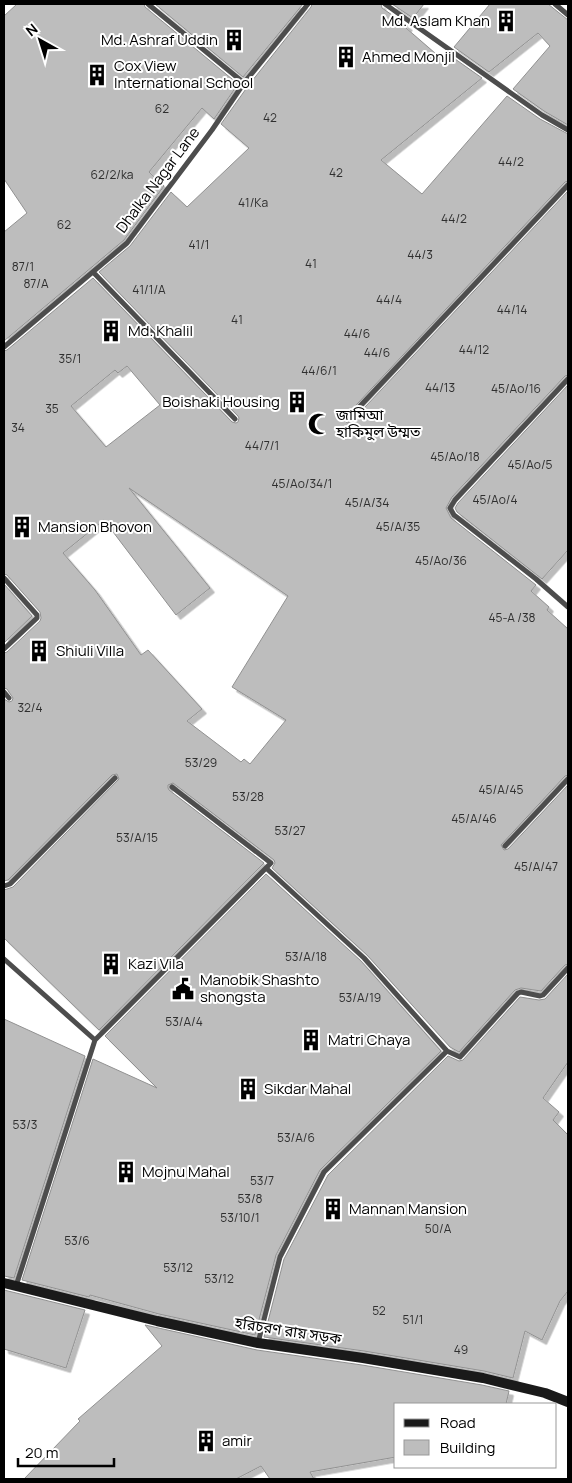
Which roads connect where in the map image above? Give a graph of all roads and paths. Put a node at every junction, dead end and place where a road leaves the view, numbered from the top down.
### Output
1 (148, 4) edge
2 (308, 4) edge
3 (385, 4) edge
4 (555, 4) edge
5 (568, 15) edge
6 (244, 83) junction
7 (568, 130) edge
8 (568, 186) edge
9 (93, 272) junction
10 (4, 347) edge
11 (568, 379) edge
12 (235, 419) dead end
13 (348, 419) dead end
14 (4, 578) edge
15 (568, 607) edge
16 (4, 649) edge
17 (4, 692) edge
18 (9, 698) dead end
19 (115, 778) dead end
20 (568, 779) edge
21 (172, 787) dead end
22 (505, 846) dead end
23 (266, 868) junction
24 (4, 886) edge
25 (4, 959) edge
26 (568, 968) edge
27 (96, 1040) junction
28 (447, 1051) junction
29 (4, 1283) edge
30 (16, 1286) junction
31 (258, 1343) junction
32 (568, 1402) edge

1 - 6 street
2 - 6 street, Dhalka Nagar Lane
3 - 7 street
4 - 5 street
6 - 9 street, Dhalka Nagar Lane
8 - 13 street
9 - 10 street, Dhalka Nagar Lane
9 - 12 street
11 - 15 street
14 - 16 street
17 - 18 street
19 - 24 street
20 - 22 street
21 - 23 street
23 - 27 street
23 - 28 street
25 - 27 street
26 - 28 street
27 - 30 street
28 - 31 street
29 - 30 main road, হরিচরণ রায় সড়ক
30 - 31 main road, হরিচরণ রায় সড়ক
31 - 32 main road, হরিচরণ রায় সড়ক

